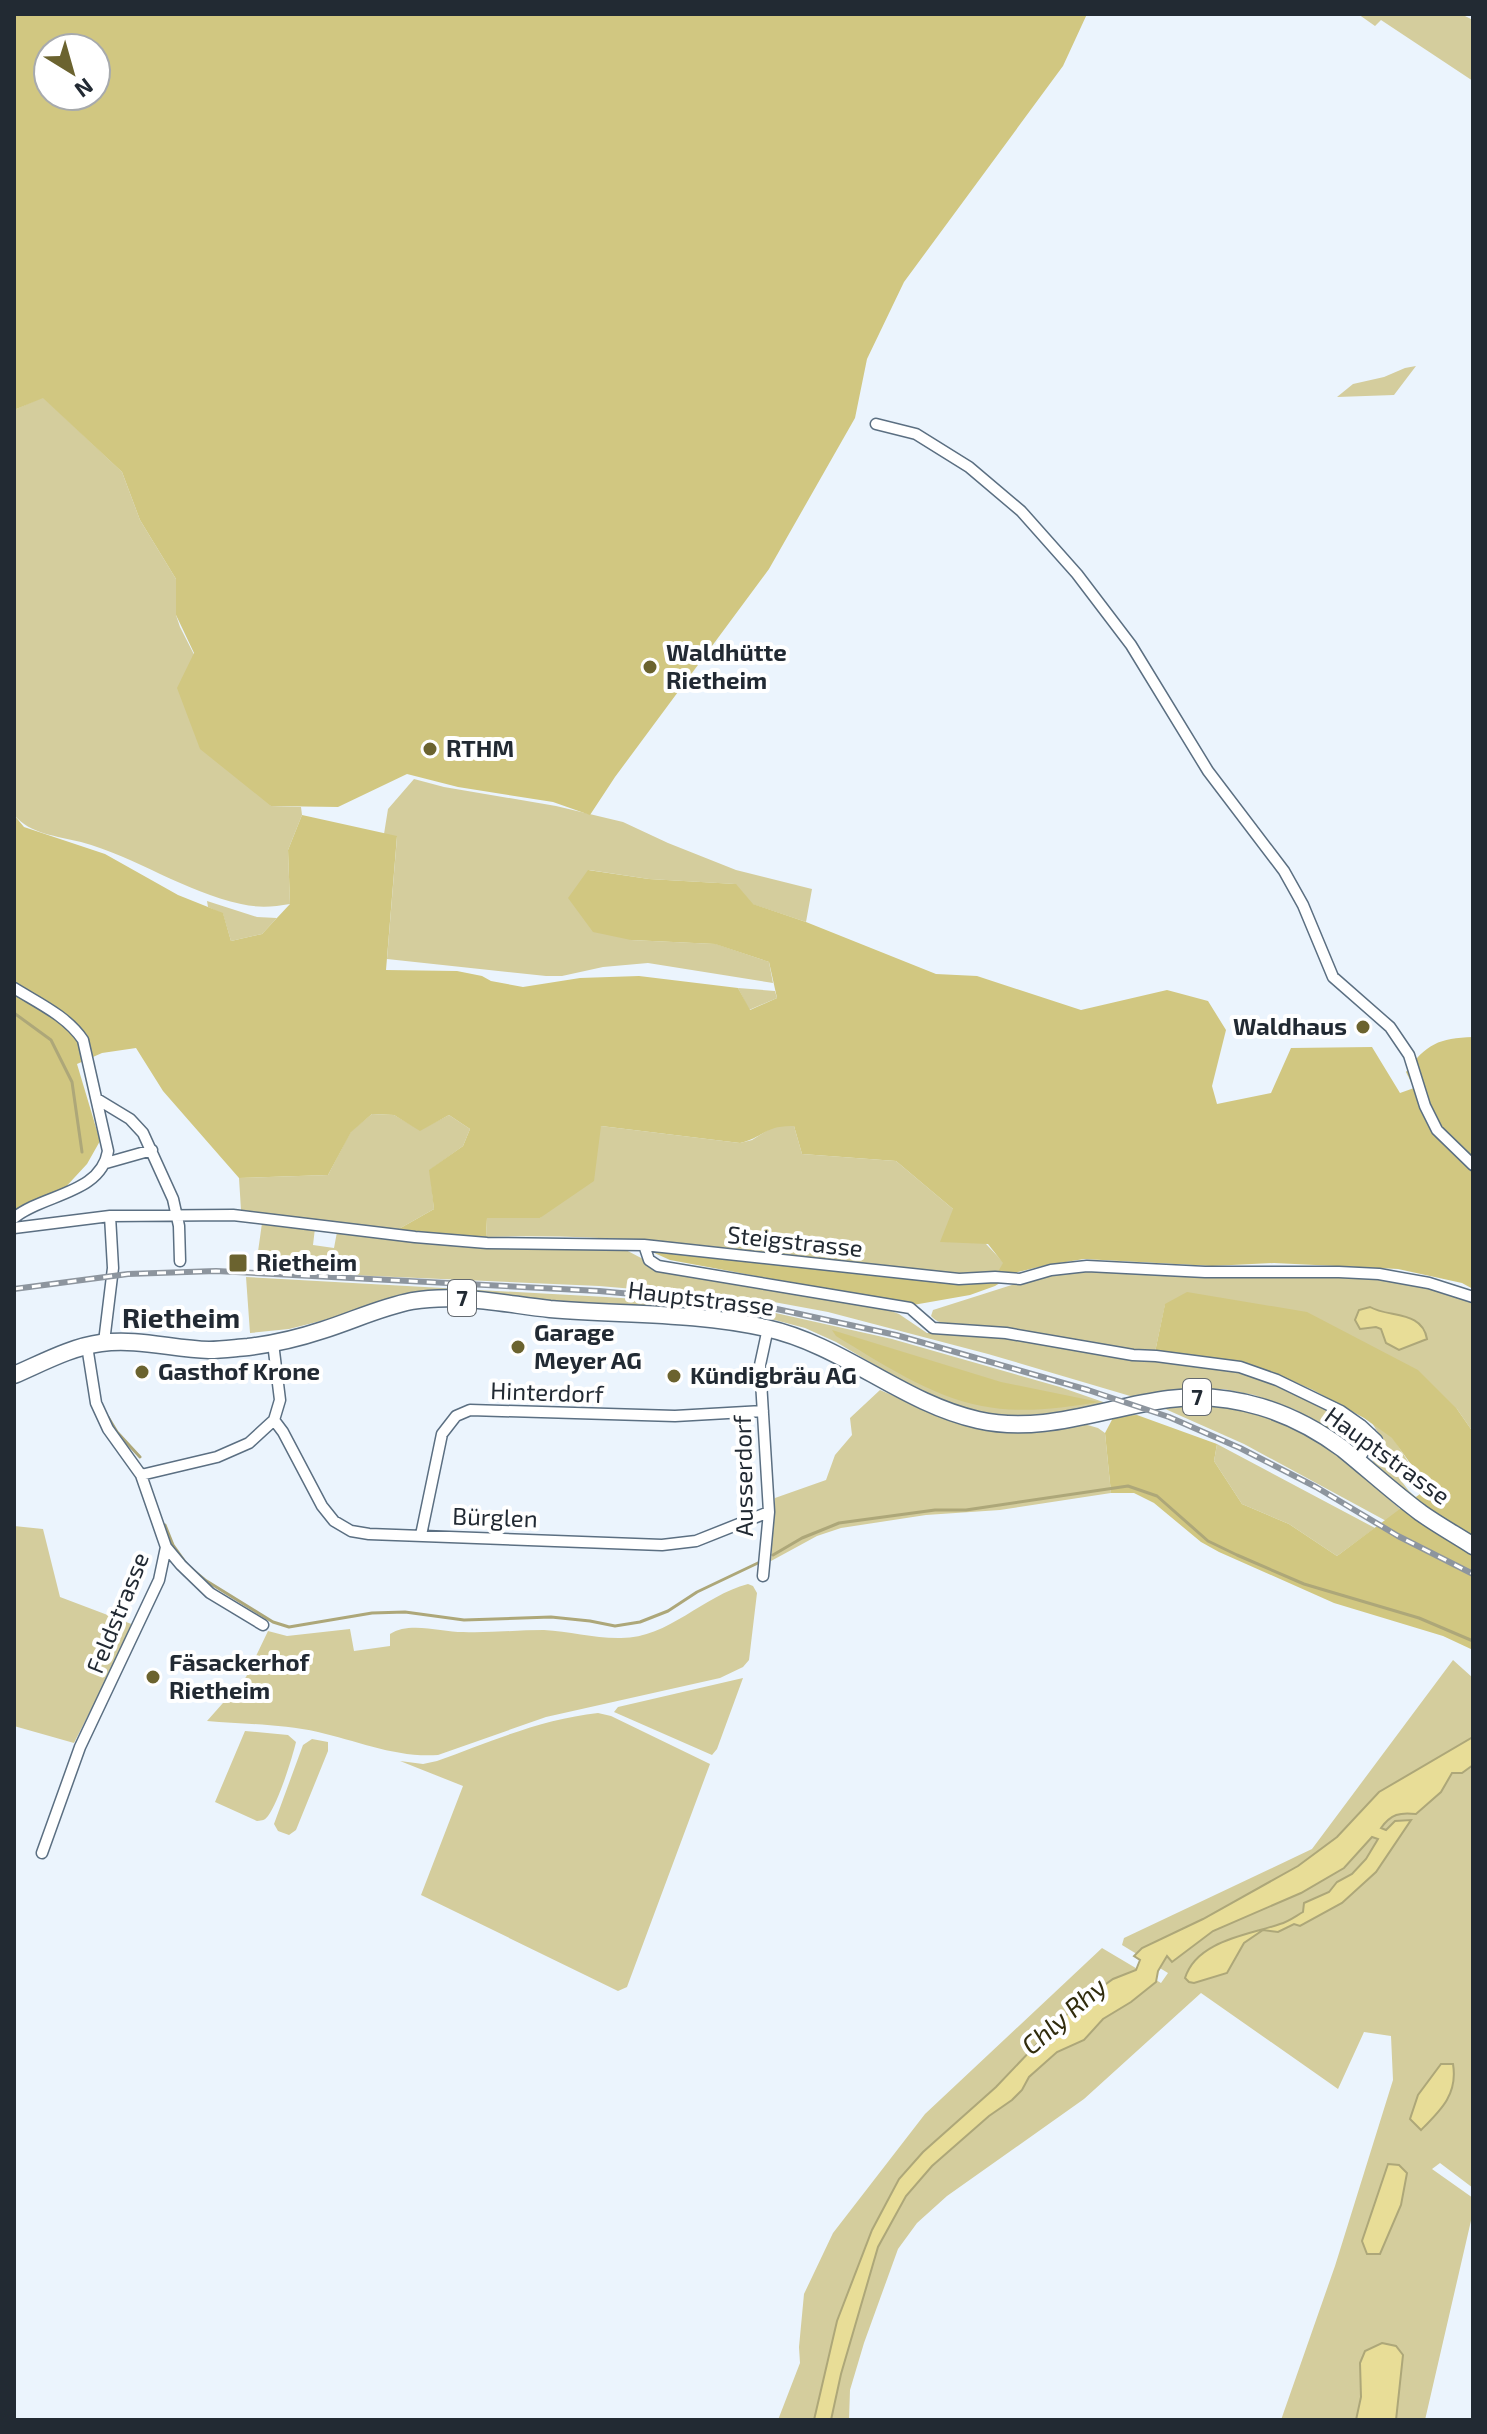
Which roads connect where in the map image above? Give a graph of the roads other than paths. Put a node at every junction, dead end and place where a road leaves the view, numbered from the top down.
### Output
1 (876, 424) dead end
2 (14, 988) edge
3 (97, 1099) junction
4 (152, 1150) junction
5 (106, 1163) junction
6 (1473, 1165) edge
7 (176, 1214) junction
8 (110, 1216) junction
9 (14, 1218) edge
10 (14, 1228) edge
11 (644, 1245) junction
12 (180, 1261) dead end
13 (1473, 1297) edge
14 (768, 1328) junction
15 (273, 1343) junction
16 (96, 1344) junction
17 (14, 1375) edge
18 (763, 1411) junction
19 (274, 1420) junction
20 (1357, 1461) junction
21 (141, 1475) junction
22 (769, 1512) junction
23 (421, 1535) junction
24 (1473, 1546) edge
25 (166, 1547) junction
26 (763, 1576) dead end
27 (263, 1625) dead end
28 (42, 1853) dead end

1 - 6 street
2 - 3 street
3 - 4 street
3 - 5 street
4 - 5 street
4 - 7 street
5 - 9 street
7 - 8 street, Steigstrasse
7 - 11 street, Steigstrasse
7 - 12 street
8 - 10 street, Steigstrasse
8 - 16 street, Feldstrasse
11 - 13 street, Steigstrasse
11 - 20 street
14 - 15 main road, Hauptstrasse / 7
14 - 18 street, Ausserdorf
14 - 20 main road, Hauptstrasse / 7
15 - 16 main road, Hauptstrasse / 7
15 - 19 street
16 - 17 main road, Hauptstrasse / 7
16 - 21 street, Feldstrasse
18 - 22 street, Ausserdorf
18 - 23 street, Hinterdorf
19 - 21 street
19 - 23 street, Bürglen
20 - 24 main road, Hauptstrasse / 7
21 - 25 street, Feldstrasse
22 - 23 street, Bürglen
22 - 26 street, Ausserdorf
25 - 27 street
25 - 28 street, Feldstrasse

